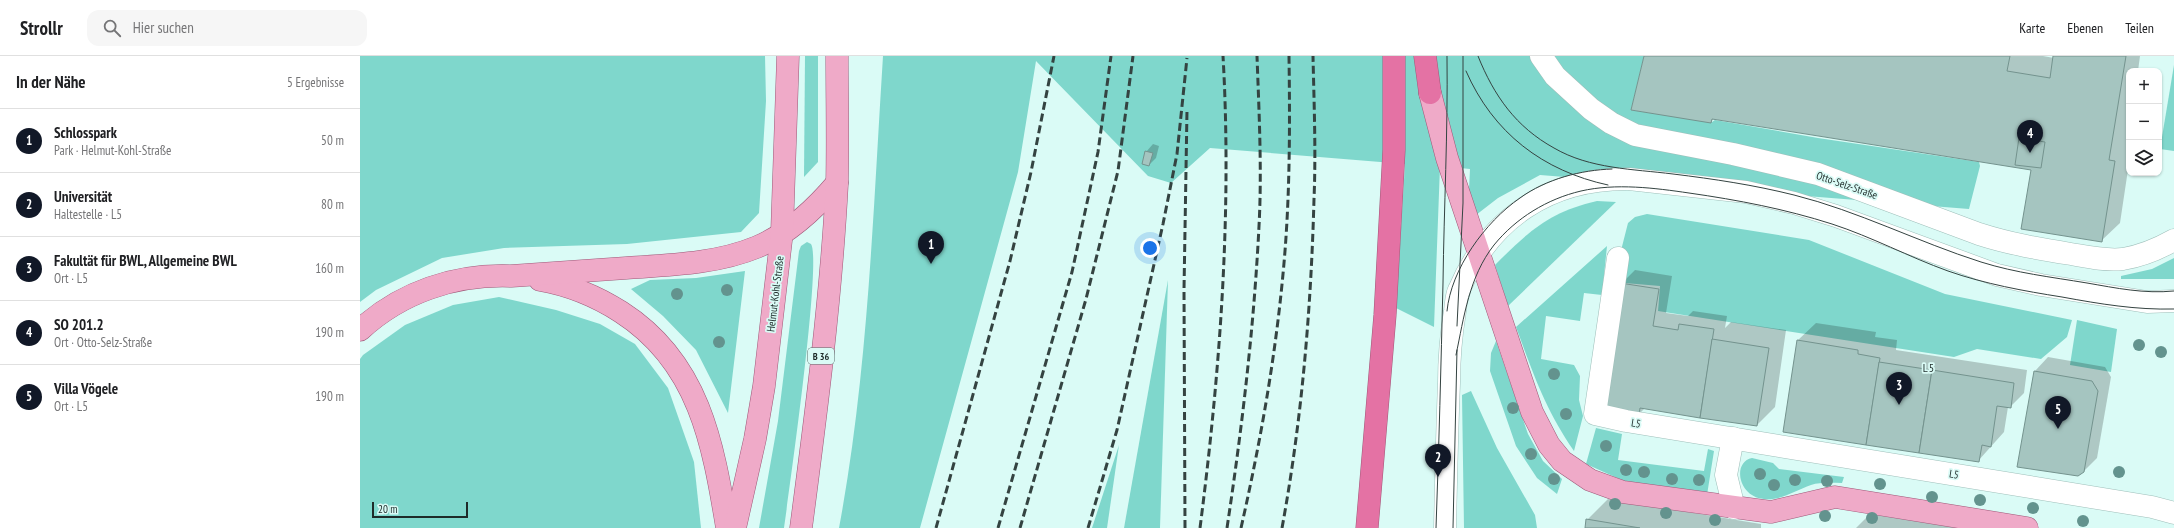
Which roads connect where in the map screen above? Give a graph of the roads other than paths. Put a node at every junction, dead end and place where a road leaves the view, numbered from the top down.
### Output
1 (788, 56) edge
2 (837, 56) edge
3 (1394, 56) edge
4 (1425, 56) edge
5 (1541, 56) edge
6 (1430, 93) joint
7 (837, 183) junction
8 (782, 232) junction
9 (2174, 240) edge
10 (1480, 253) junction
11 (1618, 258) dead end
12 (511, 276) junction
13 (2174, 300) edge
14 (360, 330) edge
15 (1733, 438) junction
16 (1734, 508) junction
17 (2174, 513) edge
18 (728, 528) edge
19 (735, 528) edge
20 (801, 528) edge
21 (1367, 528) edge
22 (1445, 528) edge
23 (2027, 528) edge

1 - 8 main road, Helmut-Kohl-Straße
2 - 7 main road, B 36
3 - 21 highway
4 - 6 highway
5 - 9 street, Otto-Selz-Straße
6 - 10 main road
7 - 8 main road
7 - 20 main road, B 36
8 - 12 main road
8 - 19 main road, Helmut-Kohl-Straße
10 - 13 street
10 - 16 main road
10 - 22 street
11 - 15 street, L5
12 - 14 main road
12 - 18 main road
15 - 16 street
15 - 17 street, L5
16 - 23 main road

